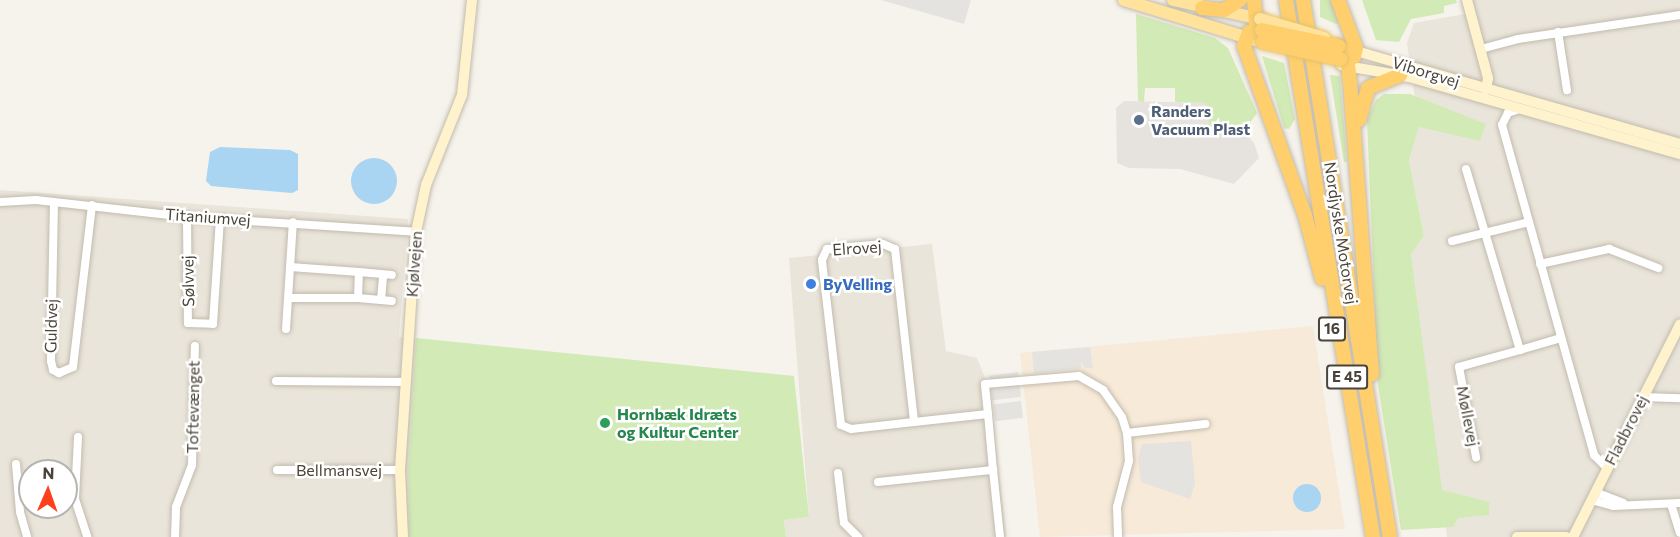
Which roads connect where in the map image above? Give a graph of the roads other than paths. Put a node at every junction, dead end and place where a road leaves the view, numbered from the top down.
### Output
1 (472, 0) edge
2 (1124, 0) edge
3 (1173, 0) edge
4 (1240, 0) edge
5 (1254, 0) edge
6 (1286, 0) edge
7 (1303, 0) edge
8 (1338, 0) edge
9 (1467, 0) edge
10 (1202, 8) junction
11 (1680, 15) edge
12 (1257, 29) junction
13 (1558, 33) junction
14 (1481, 49) junction
15 (1344, 56) junction
16 (1400, 75) junction
17 (1486, 90) junction
18 (1567, 90) dead end
19 (1519, 109) junction
20 (1680, 144) edge
21 (1680, 154) edge
22 (1466, 169) dead end
23 (1357, 172) junction
24 (0, 202) edge
25 (54, 202) junction
26 (92, 205) junction
27 (187, 217) junction
28 (220, 219) junction
29 (293, 222) junction
30 (1529, 222) junction
31 (416, 232) junction
32 (1487, 232) junction
33 (1452, 241) dead end
34 (1540, 264) junction
35 (290, 267) junction
36 (1658, 267) dead end
37 (359, 272) junction
38 (383, 274) junction
39 (392, 275) dead end
40 (288, 298) junction
41 (358, 298) junction
42 (381, 300) junction
43 (392, 300) dead end
44 (1680, 324) edge
45 (286, 329) dead end
46 (1560, 339) junction
47 (195, 346) dead end
48 (1520, 350) junction
49 (276, 381) dead end
50 (406, 382) junction
51 (1643, 397) junction
52 (1680, 398) edge
53 (988, 414) junction
54 (914, 422) junction
55 (1205, 424) dead end
56 (1127, 433) junction
57 (78, 437) dead end
58 (1476, 457) dead end
59 (16, 464) dead end
60 (1606, 468) junction
61 (277, 470) dead end
62 (400, 470) junction
63 (993, 470) junction
64 (838, 473) dead end
65 (878, 482) dead end
66 (1593, 496) junction
67 (1680, 503) edge
68 (1671, 504) junction
69 (1371, 522) junction
70 (1680, 533) edge
71 (27, 537) edge
72 (87, 537) edge
73 (175, 537) edge
74 (403, 537) edge
75 (858, 537) edge
76 (1000, 537) edge
77 (1118, 537) edge
78 (1373, 537) edge
79 (1390, 537) edge
80 (1517, 537) edge
81 (1533, 537) edge
82 (1566, 537) edge
83 (1573, 537) edge

1 - 31 street, Kjølvejen
2 - 12 main road, Viborgvej
3 - 10 main road, Viborgvej
4 - 10 highway
5 - 12 highway
6 - 69 highway, Nordjyske Motorvej / E 45
7 - 79 highway, Nordjyske Motorvej / E 45
8 - 15 highway
9 - 14 street
10 - 12 main road, Viborgvej
11 - 13 street
12 - 15 highway, bridge
12 - 15 main road, Viborgvej, bridge
12 - 69 highway, 16
13 - 14 street
13 - 18 street
14 - 17 street
15 - 16 street, Viborgvej
15 - 17 street, Viborgvej
15 - 23 highway, 16
16 - 19 street, Viborgvej
16 - 23 highway
17 - 20 street, Viborgvej
19 - 21 street, Viborgvej
19 - 30 street
22 - 32 street
23 - 79 highway, 16
24 - 25 street, Titaniumvej
25 - 26 street, Titaniumvej
25 - 26 street, Guldvej
26 - 27 street, Titaniumvej
27 - 28 street, Titaniumvej
27 - 28 street, Sølvvej
28 - 29 street, Titaniumvej
29 - 31 street, Titaniumvej
29 - 35 street
30 - 32 street
30 - 34 street
31 - 50 street, Kjølvejen
32 - 33 street
32 - 48 street
34 - 36 street
34 - 46 street
35 - 37 street
35 - 40 street
37 - 38 street
37 - 41 street
38 - 39 street
38 - 42 street
40 - 41 street
40 - 45 street
41 - 42 street
42 - 43 street
44 - 51 street, Fladbrovej
46 - 48 street, Møllevej
46 - 60 street
47 - 73 street, Toftevænget
48 - 58 street, Møllevej
49 - 50 street
50 - 62 street, Kjølvejen
51 - 52 street
51 - 60 street, Fladbrovej
53 - 54 street, Elrovej
53 - 56 street
53 - 63 street
54 - 54 street, Elrovej
55 - 56 street
56 - 77 street
57 - 72 street
59 - 71 street
60 - 66 street, Fladbrovej
61 - 62 street, Bellmansvej
62 - 74 street, Kjølvejen
63 - 65 street
63 - 76 street
64 - 75 street
66 - 68 street
66 - 83 street, Fladbrovej
67 - 68 street
68 - 70 street
69 - 78 highway, Nordjyske Motorvej / E 45
80 - 81 street
81 - 82 street

